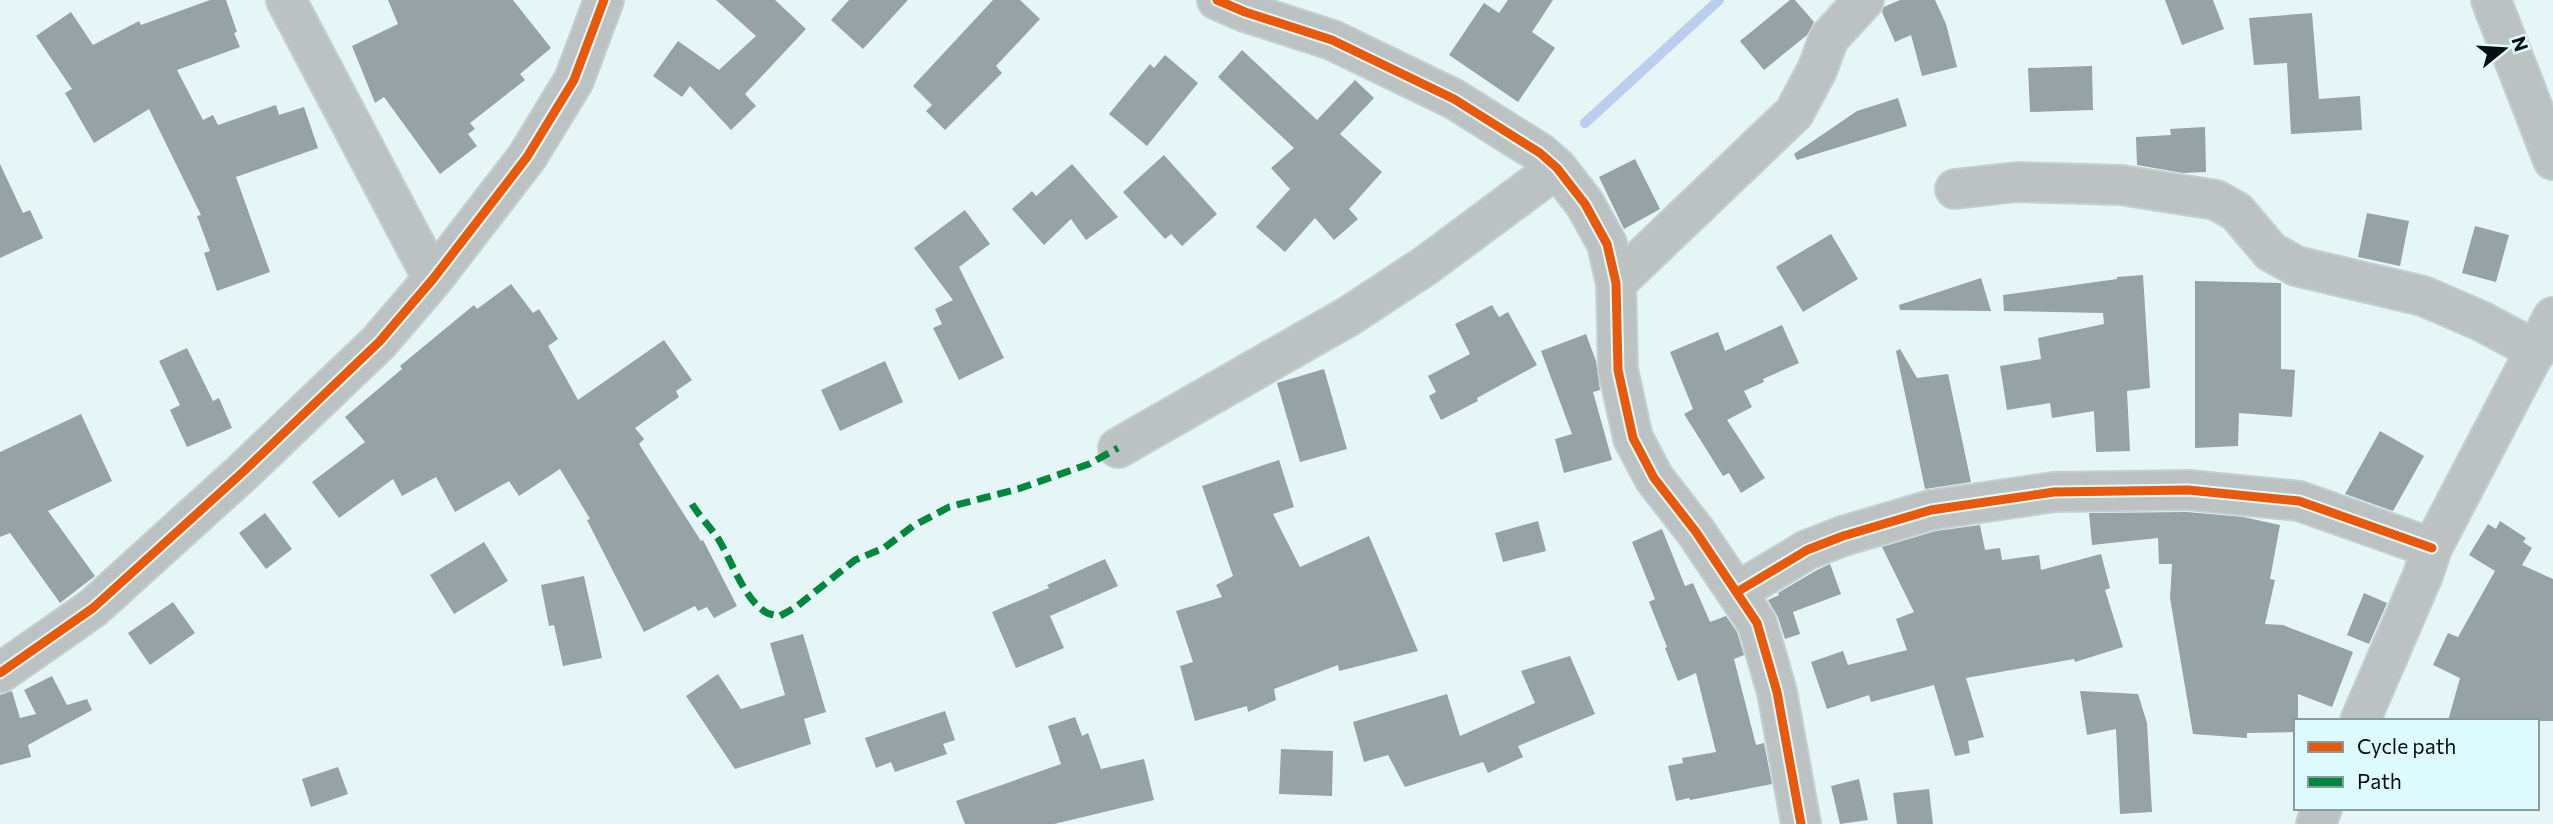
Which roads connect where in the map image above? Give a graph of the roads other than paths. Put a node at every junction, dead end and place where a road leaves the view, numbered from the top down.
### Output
1 (286, 0) edge
2 (604, 0) edge
3 (1217, 0) edge
4 (1864, 0) edge
5 (2491, 0) edge
6 (2553, 160) edge
7 (1557, 168) junction
8 (1955, 189) dead end
9 (433, 279) junction
10 (1616, 283) junction
11 (2553, 317) edge
12 (2537, 351) junction
13 (1118, 448) dead end
14 (2432, 548) junction
15 (1737, 592) junction
16 (0, 673) edge
17 (2361, 719) edge
18 (1801, 824) edge

1 - 9 street
2 - 9 street
3 - 7 street
4 - 10 street
5 - 6 street
7 - 10 street
7 - 13 street
8 - 12 street
9 - 16 street
10 - 15 street
11 - 12 street
12 - 14 street
14 - 15 street
14 - 17 street
15 - 18 street

